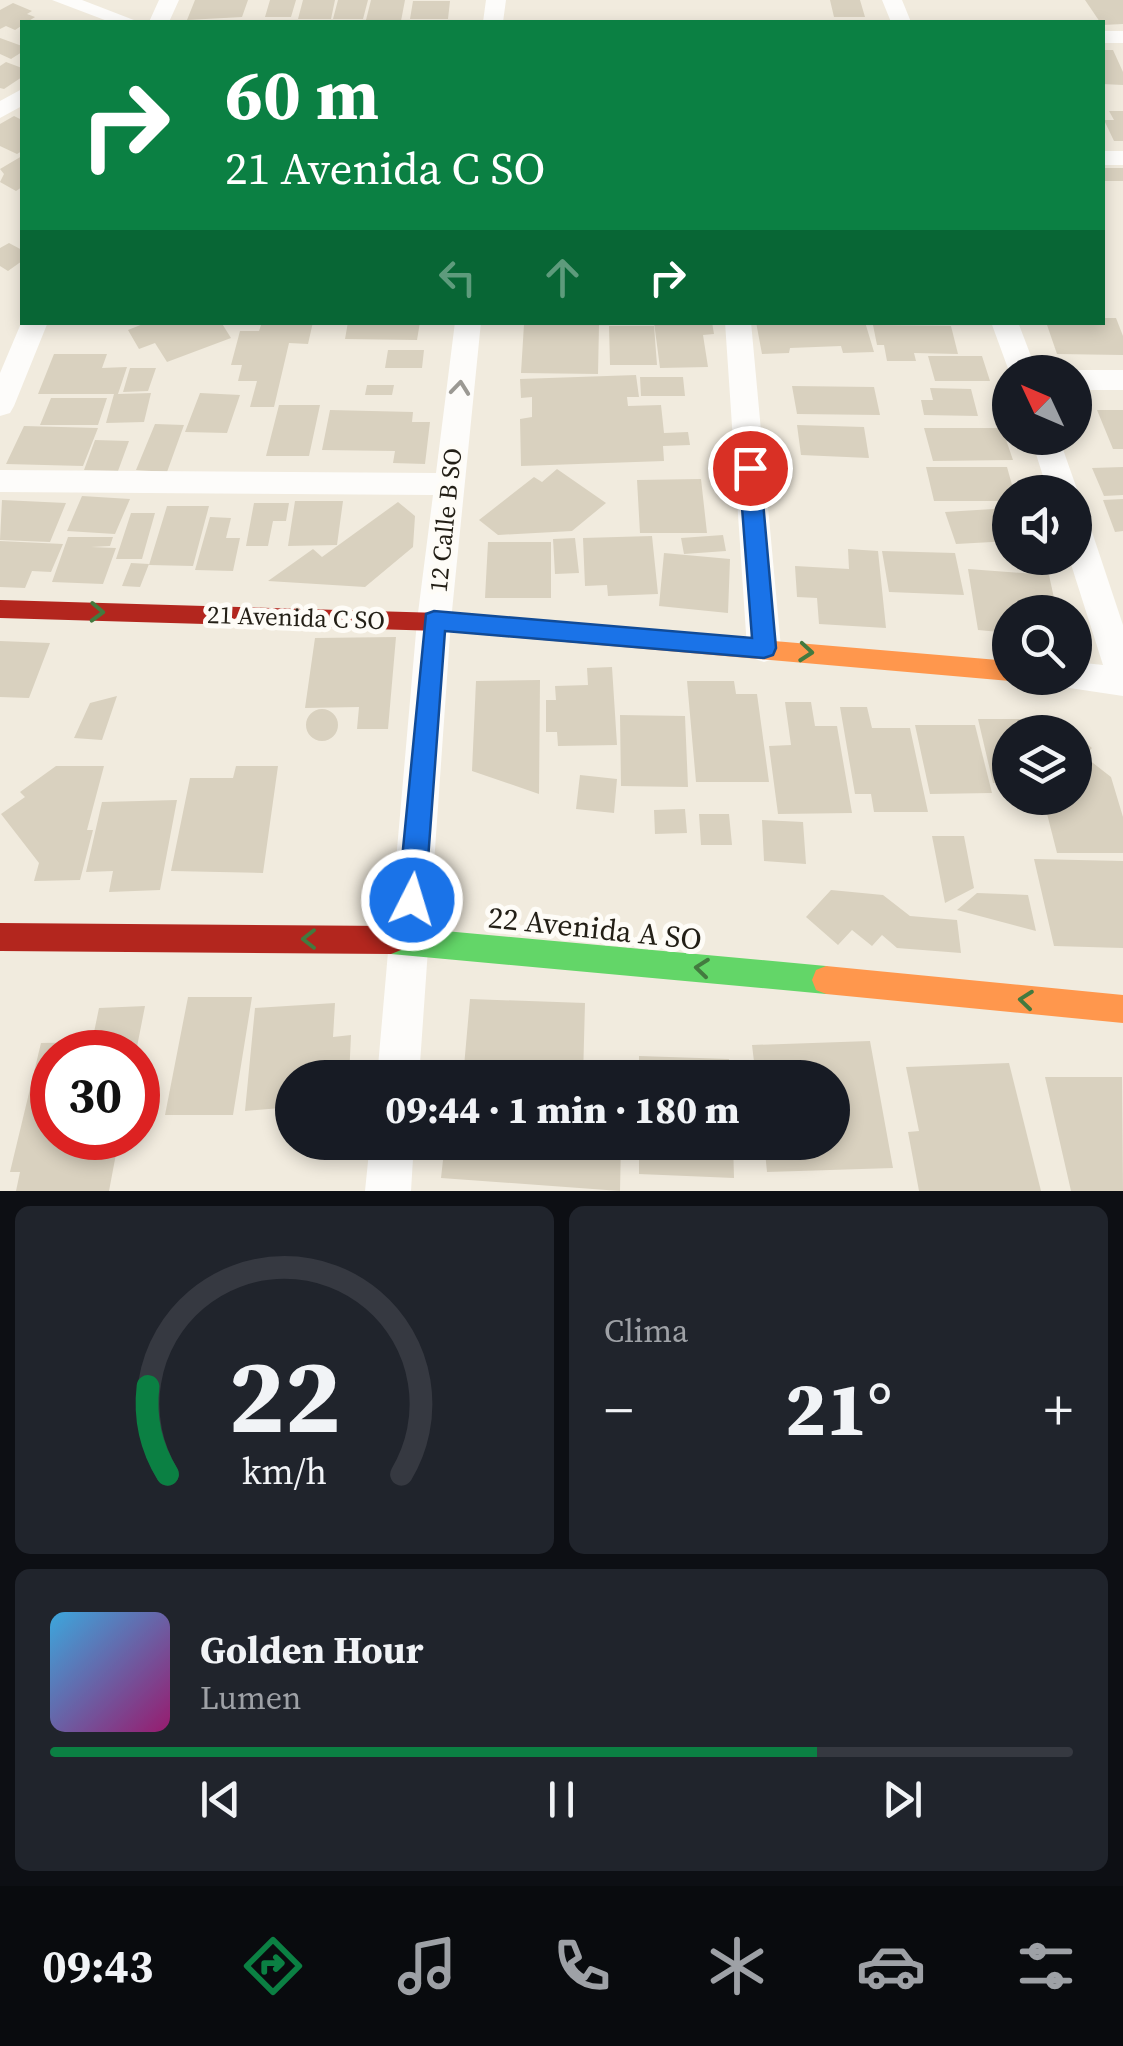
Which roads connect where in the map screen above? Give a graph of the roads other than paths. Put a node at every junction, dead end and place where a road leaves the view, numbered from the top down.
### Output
1 (62, 0) edge
2 (123, 20) edge
3 (33, 325) edge
4 (468, 325) edge
5 (738, 325) edge
6 (1005, 325) edge
7 (1017, 355) edge
8 (8, 363) edge
9 (1092, 380) edge
10 (1123, 380) edge
11 (0, 406) edge
12 (0, 482) edge
13 (450, 484) junction
14 (1090, 575) edge
15 (0, 609) edge
16 (434, 621) junction
17 (764, 648) junction
18 (992, 669) edge
19 (1092, 677) edge
20 (1123, 678) edge
21 (0, 937) edge
22 (409, 940) junction
23 (1123, 1009) edge
24 (399, 1060) edge
25 (391, 1160) edge
26 (388, 1191) edge

1 - 2 street
3 - 8 street
13 -> 4 street, 12 Calle B SO
5 - 17 street
6 - 7 street
8 - 11 street
9 - 10 street
12 - 13 street
13 - 16 street, 12 Calle B SO
14 - 20 street
15 -> 16 street, 21 Avenida C SO
16 - 17 street, 21 Avenida C SO
16 - 22 street, 12 Calle B SO
17 -> 18 street, 21 Avenida C SO
19 - 20 street
22 -> 21 street, 22 Avenida A SO
23 -> 22 street, 22 Avenida A SO
22 - 24 street, 12 Calle B SO
25 - 26 street

